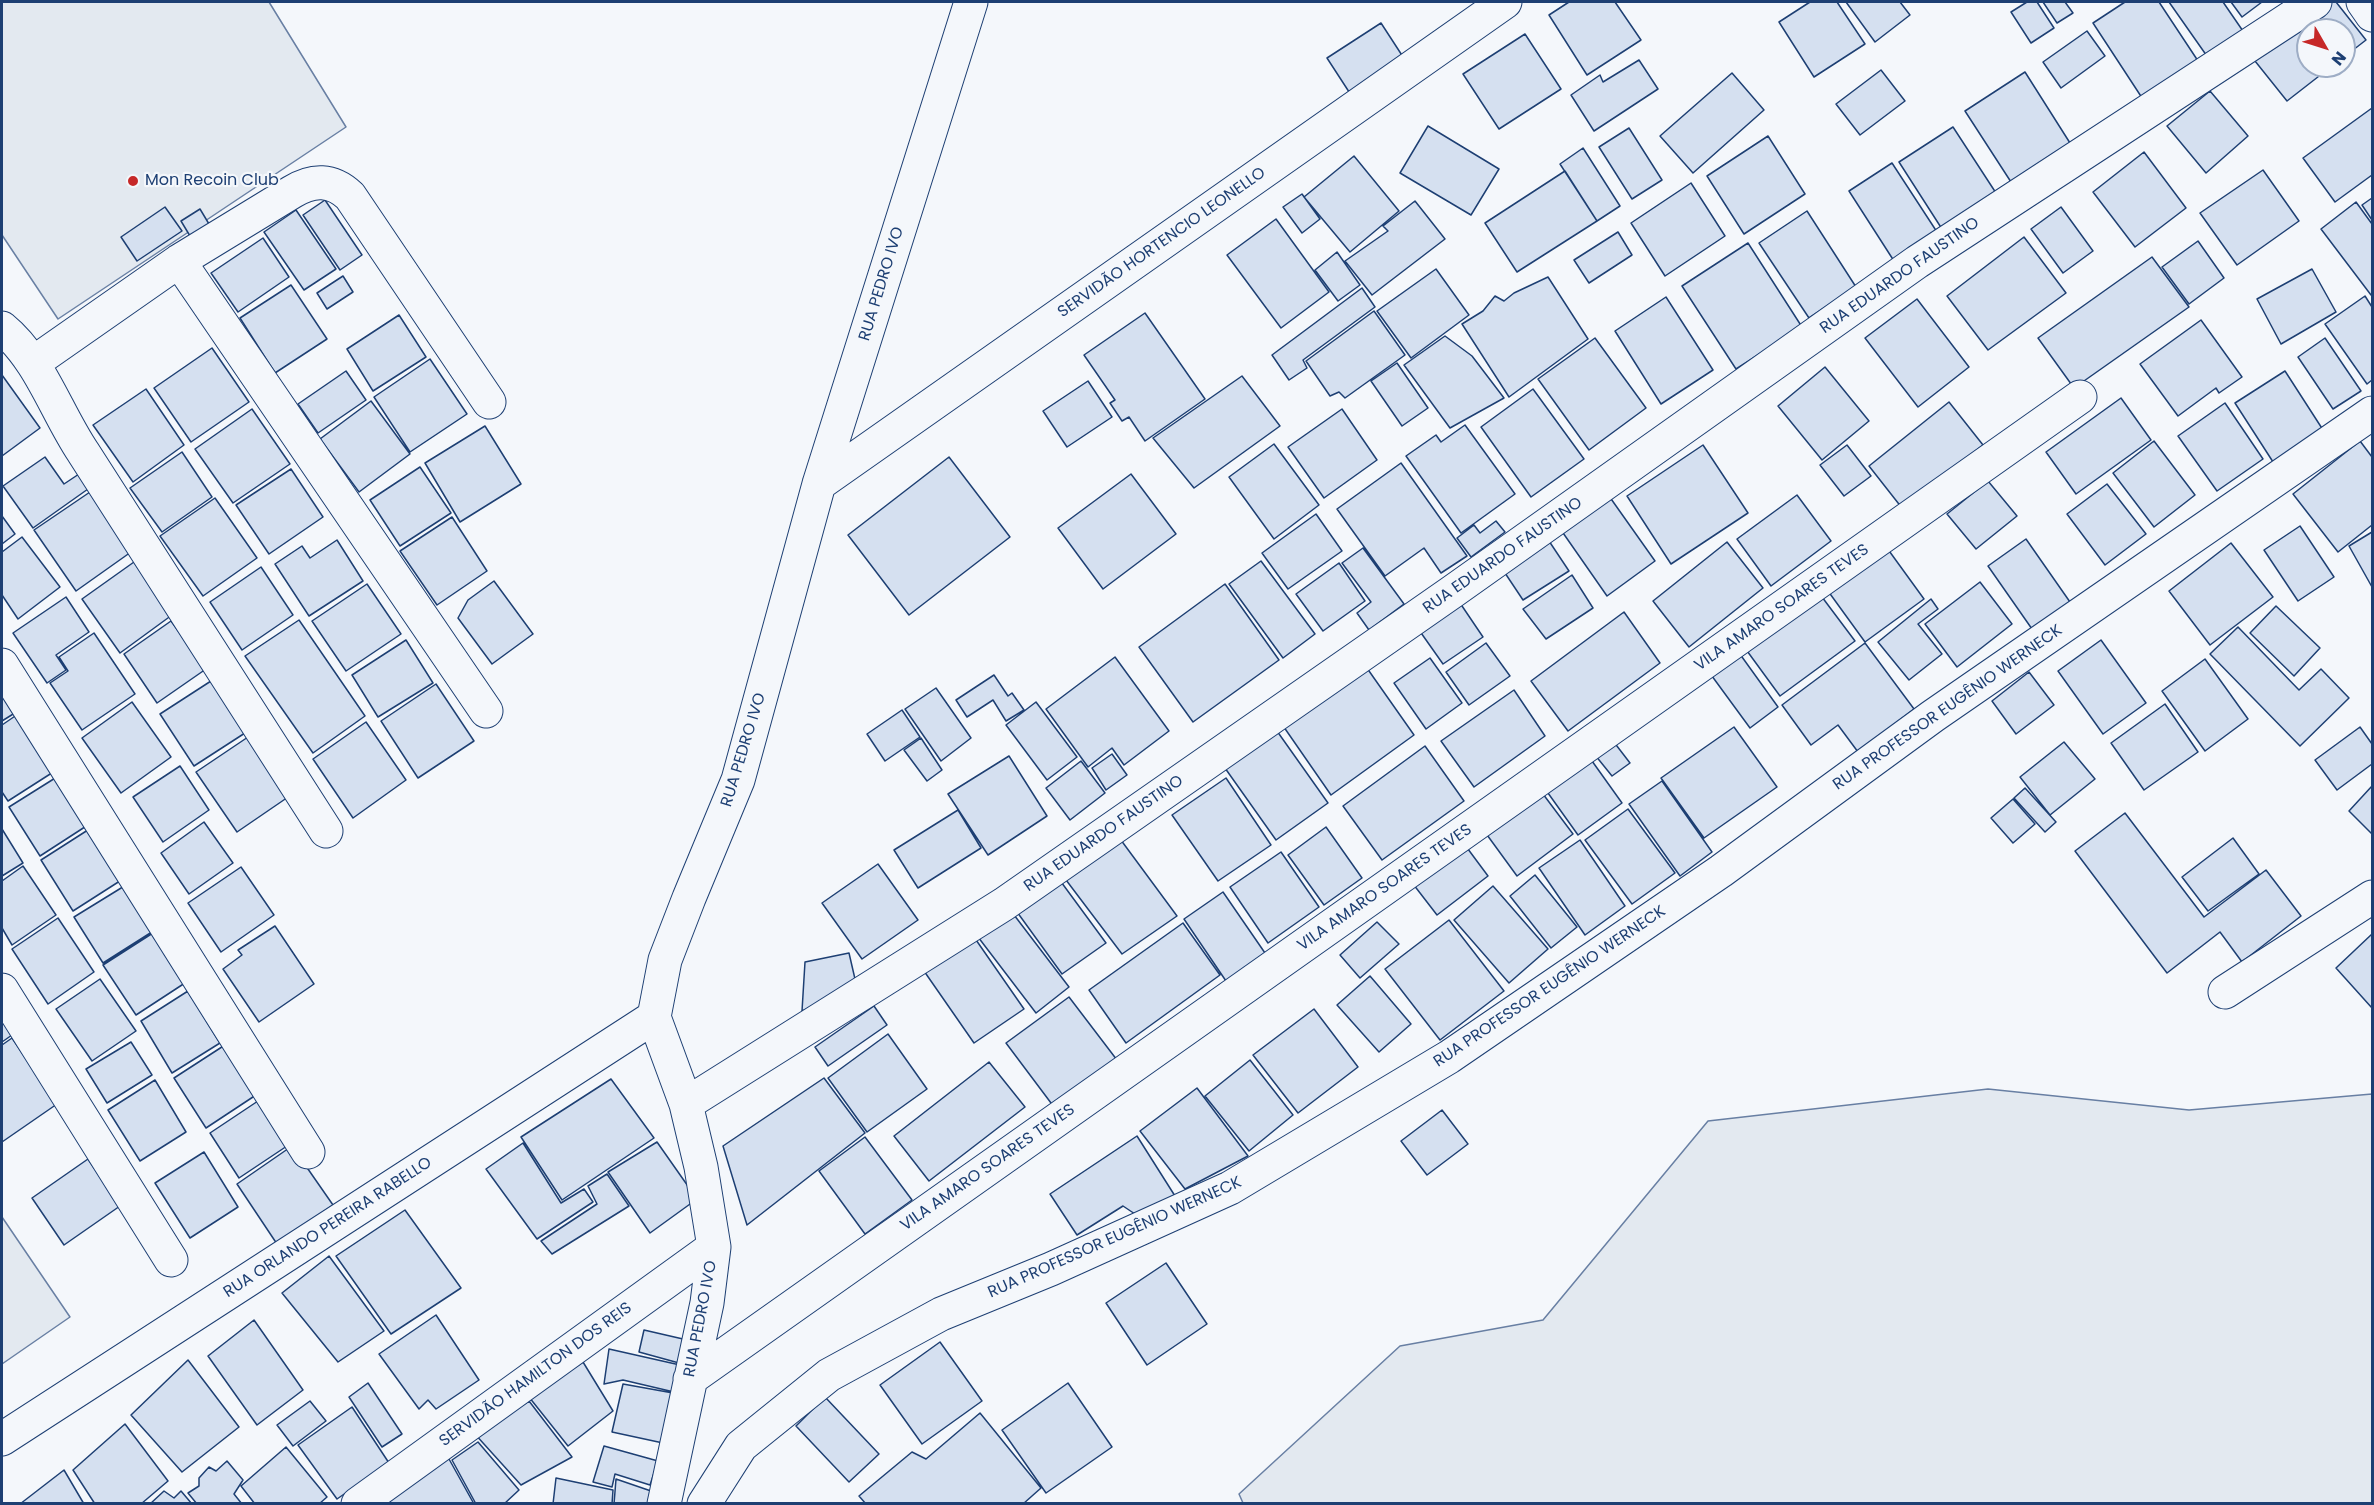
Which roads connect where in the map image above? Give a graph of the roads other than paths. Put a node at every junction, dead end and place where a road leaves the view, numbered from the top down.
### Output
1 (971, 2) edge
2 (1505, 2) edge
3 (2315, 2) edge
4 (2363, 2) edge
5 (2373, 15) edge
6 (179, 261) junction
7 (2, 327) edge
8 (33, 363) junction
9 (2080, 397) dead end
10 (489, 402) dead end
11 (2373, 413) edge
12 (819, 484) junction
13 (2, 665) edge
14 (486, 711) dead end
15 (326, 831) dead end
16 (2373, 897) edge
17 (2, 990) edge
18 (2225, 992) dead end
19 (654, 1017) junction
20 (686, 1104) junction
21 (308, 1152) dead end
22 (714, 1248) junction
23 (171, 1260) dead end
24 (690, 1379) junction
25 (2, 1439) edge
26 (358, 1503) edge
27 (664, 1503) edge
28 (704, 1503) edge

1 - 12 street, RUA PEDRO IVO
2 - 12 street, SERVIDÃO HORTENCIO LEONELLO
3 - 20 street, RUA EDUARDO FAUSTINO
4 - 5 street
6 - 8 street
6 - 10 street
6 - 14 street
7 - 8 street
8 - 15 street
9 - 24 street, VILA AMARO SOARES TEVES
11 - 28 street, RUA PROFESSOR EUGÊNIO WERNECK
12 - 19 street, RUA PEDRO IVO
13 - 21 street
16 - 18 street
17 - 23 street
19 - 20 street, RUA PEDRO IVO
19 - 25 street, RUA ORLANDO PEREIRA RABELLO
20 - 22 street, RUA PEDRO IVO
22 - 24 street, RUA PEDRO IVO
22 - 26 street, SERVIDÃO HAMILTON DOS REIS
24 - 27 street, RUA PEDRO IVO

